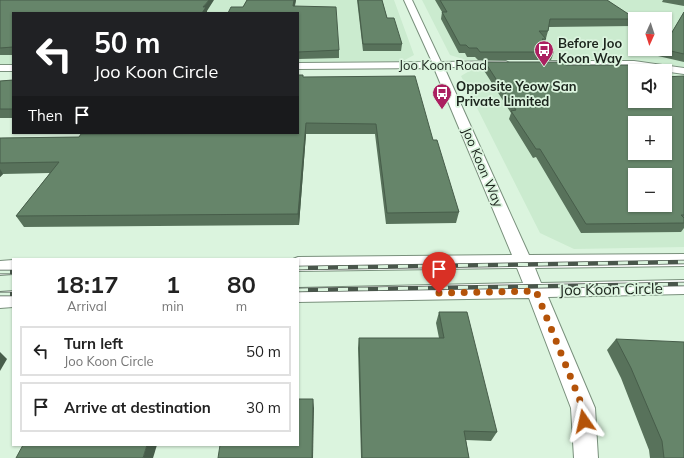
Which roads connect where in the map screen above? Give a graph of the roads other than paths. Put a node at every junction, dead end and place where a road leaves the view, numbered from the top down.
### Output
1 (408, 0) edge
2 (517, 64) edge
3 (533, 64) edge
4 (438, 65) junction
5 (299, 66) edge
6 (0, 68) edge
7 (12, 68) edge
8 (684, 71) edge
9 (684, 260) edge
10 (524, 262) junction
11 (299, 264) edge
12 (12, 267) edge
13 (0, 268) edge
14 (684, 287) edge
15 (536, 291) junction
16 (299, 295) edge
17 (12, 299) edge
18 (0, 300) edge
19 (586, 458) edge

1 - 4 street, Joo Koon Way
2 - 4 street, Joo Koon Road
3 - 8 street
4 - 5 street, Joo Koon Road
4 - 10 street, Joo Koon Way
6 - 7 street
9 - 10 street, Joo Koon Circle
10 - 11 street, Joo Koon Circle
10 - 15 street, Joo Koon Way
12 - 13 street
14 - 15 street, Joo Koon Circle
15 - 16 street, Joo Koon Circle
15 - 19 street, Joo Koon Way
17 - 18 street

